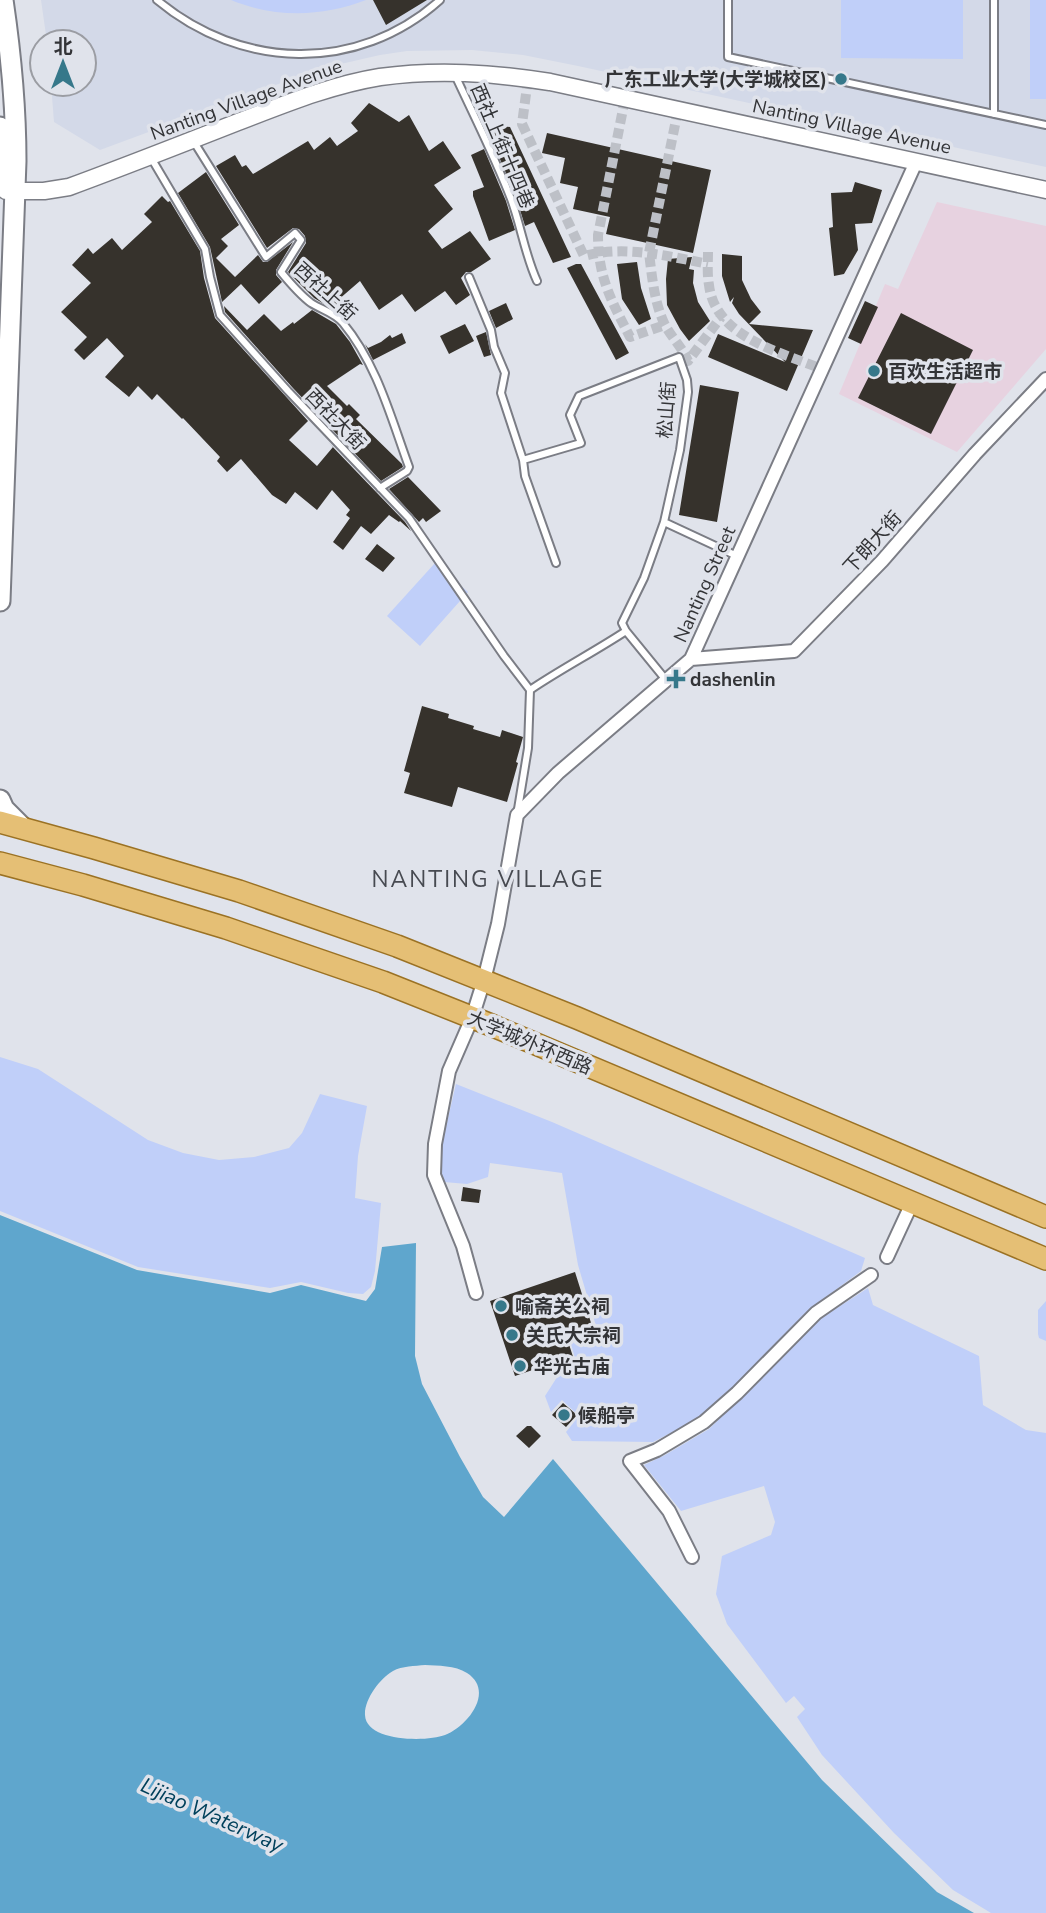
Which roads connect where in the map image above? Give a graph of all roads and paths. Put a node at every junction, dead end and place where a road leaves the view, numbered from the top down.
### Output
1 (3, 0) edge
2 (157, 0) edge
3 (440, 0) edge
4 (728, 0) edge
5 (994, 0) edge
6 (454, 72) junction
7 (994, 114) junction
8 (1046, 125) edge
9 (0, 127) edge
10 (192, 139) junction
11 (150, 156) junction
12 (916, 162) junction
13 (5, 189) edge
14 (1046, 190) edge
15 (468, 277) dead end
16 (537, 281) dead end
17 (1046, 379) edge
18 (523, 460) junction
19 (380, 488) junction
20 (664, 522) junction
21 (737, 556) junction
22 (556, 563) dead end
23 (0, 601) edge
24 (626, 631) junction
25 (691, 659) junction
26 (666, 680) junction
27 (530, 690) junction
28 (0, 800) edge
29 (517, 815) junction
30 (0, 822) edge
31 (22, 827) junction
32 (0, 838) edge
33 (4, 862) edge
34 (484, 980) junction
35 (472, 1018) junction
36 (912, 1203) junction
37 (1046, 1217) edge
38 (887, 1257) dead end
39 (1046, 1259) edge
40 (872, 1275) dead end
41 (476, 1293) dead end
42 (692, 1557) dead end

1 - 13 main road
2 - 3 lane
4 - 7 lane
5 - 7 lane
6 - 10 street, Nanting Village Avenue
6 - 12 street, Nanting Village Avenue
6 - 16 lane, 西社上街十四巷
7 - 8 lane
9 - 13 main road
10 - 11 street, Nanting Village Avenue
10 - 19 lane, 西社上街
11 - 13 street, Nanting Village Avenue
11 - 19 lane, 西社大街
12 - 14 street, Nanting Village Avenue
12 - 21 street, Nanting Street
13 - 23 main road
15 - 18 lane
17 - 25 street, 下朗大街
18 - 20 lane, 松山街
18 - 22 lane
19 - 27 lane, 西社大街
20 - 21 lane
20 - 24 lane, 松山街
21 - 25 street, Nanting Street
24 - 26 lane
24 - 27 lane
25 - 26 street, Nanting Street
26 - 29 street, Nanting Street
27 - 29 lane
28 - 31 main road
29 - 34 street
30 - 31 main road, 大学城外环西路
31 - 32 main road
31 - 34 main road, 大学城外环西路
33 - 35 main road, 大学城外环西路
34 - 35 street
34 - 37 main road, 大学城外环西路
35 - 36 main road, 大学城外环西路
35 - 41 street
36 - 38 street
36 - 39 main road, 大学城外环西路
40 - 42 street

